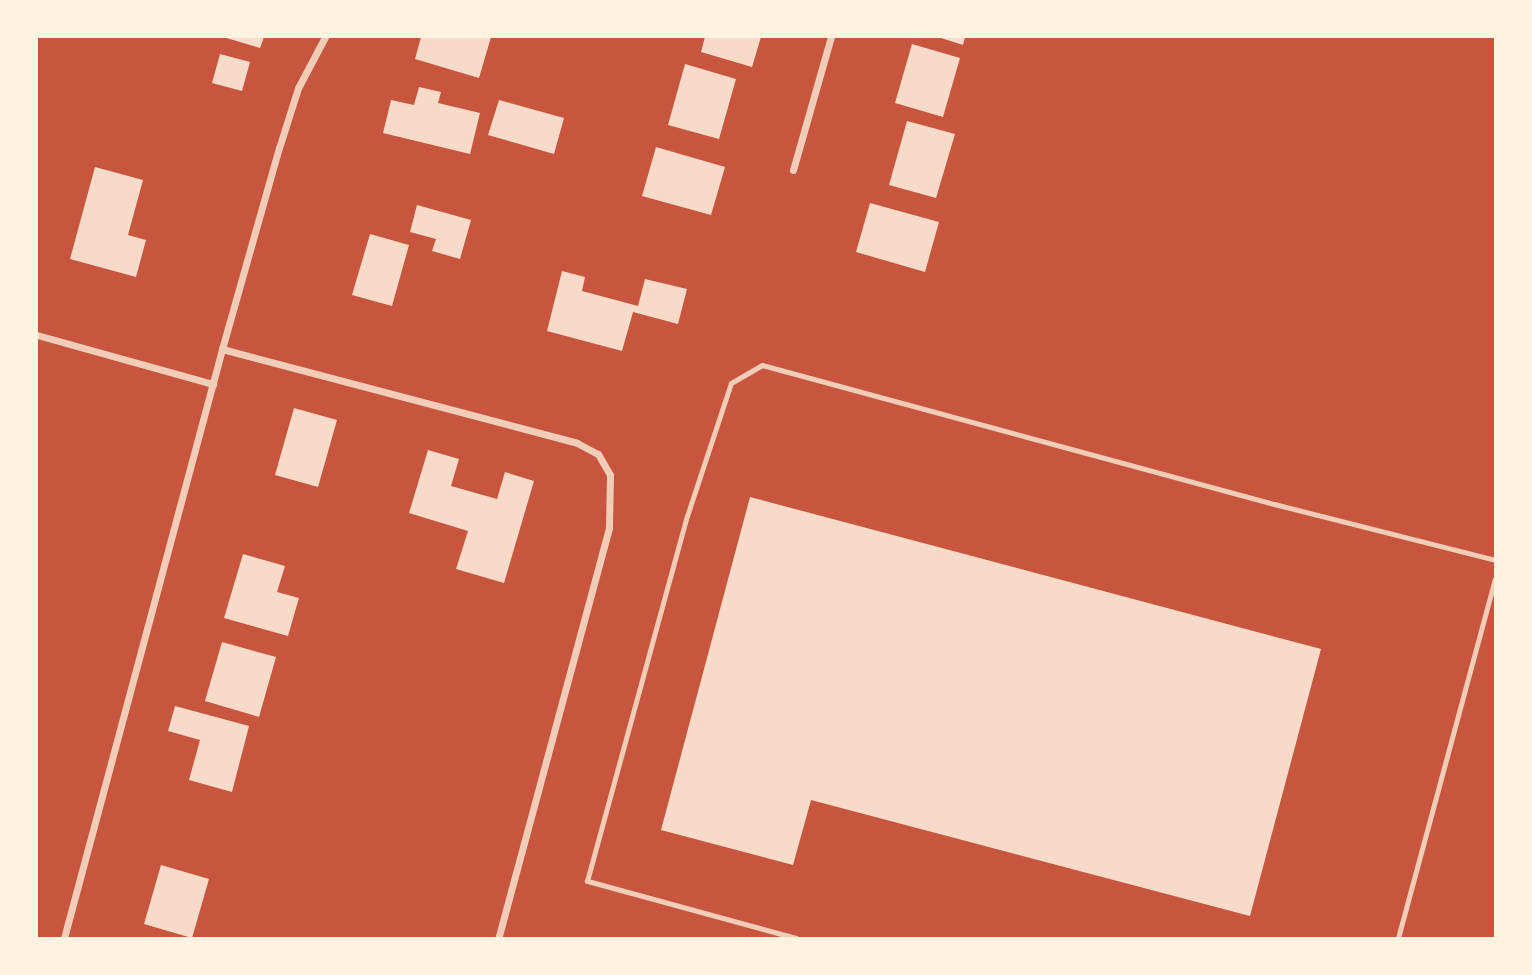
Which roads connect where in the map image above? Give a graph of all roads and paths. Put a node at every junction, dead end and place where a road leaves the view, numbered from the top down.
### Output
1 (325, 37) edge
2 (831, 37) edge
3 (793, 170) dead end
4 (37, 335) edge
5 (222, 349) junction
6 (213, 384) junction
7 (1495, 560) edge
8 (1495, 579) edge
9 (64, 938) edge
10 (498, 938) edge
11 (796, 938) edge
12 (1398, 938) edge

1 - 5 street
2 - 3 street
4 - 6 street
5 - 6 street
5 - 10 street
6 - 9 street
7 - 11 lane
8 - 12 lane

